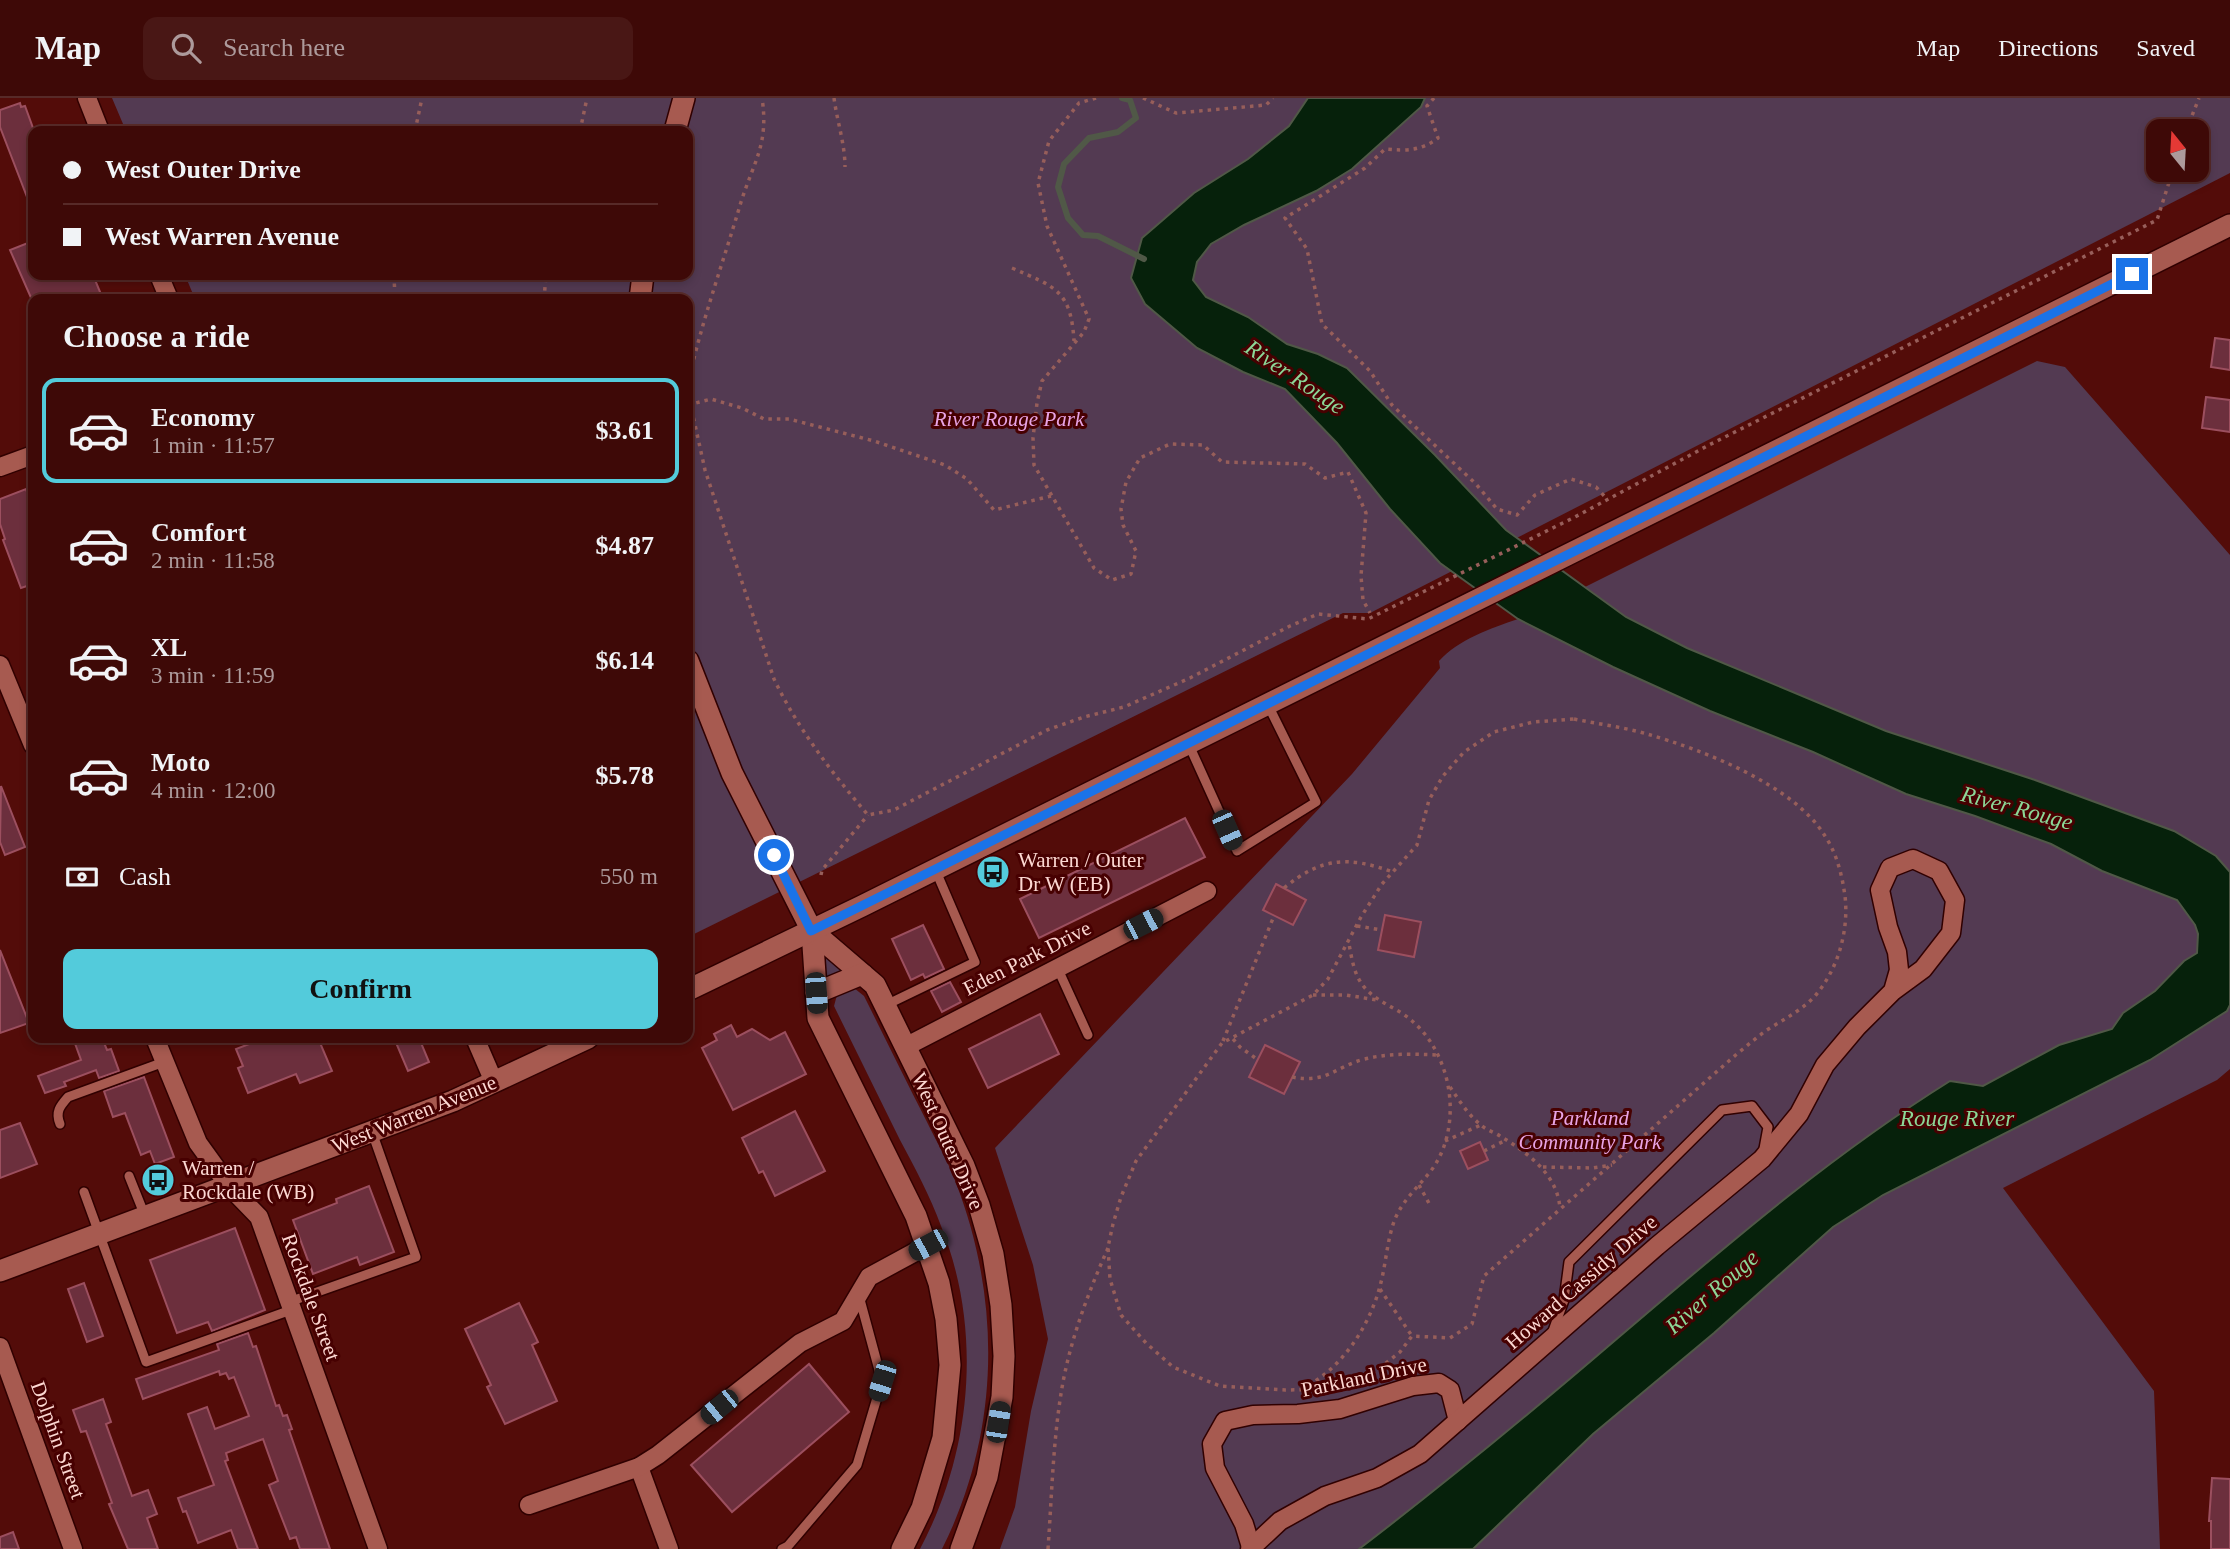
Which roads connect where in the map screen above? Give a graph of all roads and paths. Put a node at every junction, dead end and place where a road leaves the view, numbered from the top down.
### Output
1 (87, 98) edge
2 (422, 98) edge
3 (587, 98) edge
4 (684, 98) edge
5 (762, 98) edge
6 (834, 98) edge
7 (1096, 98) edge
8 (1143, 98) edge
9 (1273, 98) edge
10 (1434, 98) edge
11 (2199, 98) edge
12 (2191, 119) edge
13 (98, 126) edge
14 (416, 126) edge
15 (581, 126) edge
16 (676, 126) edge
17 (845, 167) dead end
18 (2169, 182) edge
19 (2230, 225) edge
20 (1012, 268) dead end
21 (1074, 343) junction
22 (693, 367) edge
23 (693, 404) edge
24 (693, 421) edge
25 (28, 457) edge
26 (0, 467) edge
27 (1051, 496) junction
28 (1608, 499) junction
29 (1370, 612) dead end
30 (0, 665) edge
31 (693, 674) edge
32 (1268, 704) junction
33 (28, 734) edge
34 (1188, 744) junction
35 (869, 815) junction
36 (935, 869) junction
37 (1393, 872) junction
38 (821, 875) dead end
39 (1284, 888) dead end
40 (1207, 891) dead end
41 (1274, 916) dead end
42 (1357, 926) junction
43 (1382, 930) dead end
44 (811, 931) junction
45 (1349, 942) junction
46 (1057, 967) junction
47 (862, 974) junction
48 (693, 988) edge
49 (1893, 991) junction
50 (816, 993) junction
51 (1313, 995) junction
52 (1380, 1000) junction
53 (886, 1005) junction
54 (1088, 1034) dead end
55 (1233, 1038) junction
56 (157, 1043) edge
57 (477, 1043) edge
58 (577, 1043) edge
59 (1222, 1043) junction
60 (905, 1047) junction
61 (1437, 1055) junction
62 (1258, 1060) dead end
63 (164, 1062) junction
64 (1292, 1077) dead end
65 (494, 1082) junction
66 (1447, 1082) junction
67 (60, 1124) dead end
68 (1481, 1125) junction
69 (372, 1132) junction
70 (1506, 1140) junction
71 (1445, 1141) junction
72 (1484, 1151) dead end
73 (1762, 1159) junction
74 (1612, 1165) junction
75 (1541, 1167) junction
76 (129, 1175) dead end
77 (1419, 1185) junction
78 (229, 1186) junction
79 (84, 1192) dead end
80 (1431, 1207) dead end
81 (1560, 1210) junction
82 (146, 1217) junction
83 (100, 1234) junction
84 (928, 1245) junction
85 (1108, 1247) junction
86 (0, 1271) edge
87 (1380, 1289) junction
88 (859, 1295) junction
89 (1564, 1300) junction
90 (289, 1306) junction
91 (1587, 1308) junction
92 (1412, 1336) junction
93 (1550, 1340) junction
94 (1, 1355) edge
95 (1298, 1390) junction
96 (1458, 1421) junction
97 (639, 1467) junction
98 (529, 1505) dead end
99 (1251, 1548) edge
100 (73, 1549) edge
101 (378, 1549) edge
102 (669, 1549) edge
103 (782, 1549) edge
104 (902, 1549) edge
105 (961, 1549) edge
106 (1048, 1549) edge

1 - 13 street
2 - 14 path
3 - 15 path
4 - 16 main road
5 - 22 path
6 - 17 path
7 - 21 path
8 - 9 path
10 - 28 path
11 - 12 path
18 - 28 path
19 - 32 main road
20 - 21 path
21 - 27 path
23 - 27 path
24 - 35 path
25 - 26 street
27 - 29 path
28 - 35 path
30 - 33 street
31 - 44 main road, West Outer Drive
32 - 34 main road
32 - 34 lane
34 - 36 main road
35 - 38 path
36 - 44 main road
36 - 53 lane
37 - 39 path
37 - 42 path
37 - 74 path
40 - 46 street, Eden Park Drive
41 - 59 path
42 - 43 path
42 - 45 path
44 - 47 main road, West Outer Drive
44 - 48 main road
44 - 50 main road, West Outer Drive
45 - 51 path
45 - 52 path
46 - 54 lane
46 - 60 street, Eden Park Drive
47 - 50 main road
47 - 53 main road, West Outer Drive
49 - 49 street, Howard Cassidy Drive
49 - 73 street, Howard Cassidy Drive
50 - 84 main road, West Outer Drive
51 - 52 path
51 - 55 path
52 - 61 path
53 - 60 main road, West Outer Drive
55 - 59 path
55 - 62 path
56 - 63 street, Rockdale Street
57 - 65 street
58 - 65 main road, West Warren Avenue
59 - 85 path
60 - 105 main road, West Outer Drive
61 - 64 path
61 - 66 path
63 - 67 lane
63 - 78 street, Rockdale Street
65 - 69 main road, West Warren Avenue
66 - 68 path
66 - 71 path
68 - 70 path
68 - 71 path
69 - 78 main road, West Warren Avenue
69 - 90 lane
70 - 72 path
70 - 75 path
71 - 77 path
73 - 89 lane
73 - 91 street, Howard Cassidy Drive
74 - 75 path
74 - 81 path
75 - 81 path
76 - 82 lane
77 - 80 path
77 - 87 path
78 - 82 main road, West Warren Avenue
78 - 90 street, Rockdale Street
79 - 83 lane
81 - 92 path
82 - 83 main road, West Warren Avenue
83 - 86 main road, West Warren Avenue
83 - 90 lane
84 - 88 street
84 - 104 main road, West Outer Drive
85 - 95 path
85 - 106 path
87 - 92 path
87 - 95 path
88 - 97 street
88 - 103 lane
89 - 91 lane
89 - 93 lane
90 - 101 street, Rockdale Street
91 - 93 street, Howard Cassidy Drive
92 - 95 path
93 - 96 street, Howard Cassidy Drive
94 - 100 street, Dolphin Street
96 - 99 street, Howard Cassidy Drive
96 - 99 street, Parkland Drive
97 - 98 street
97 - 102 street

